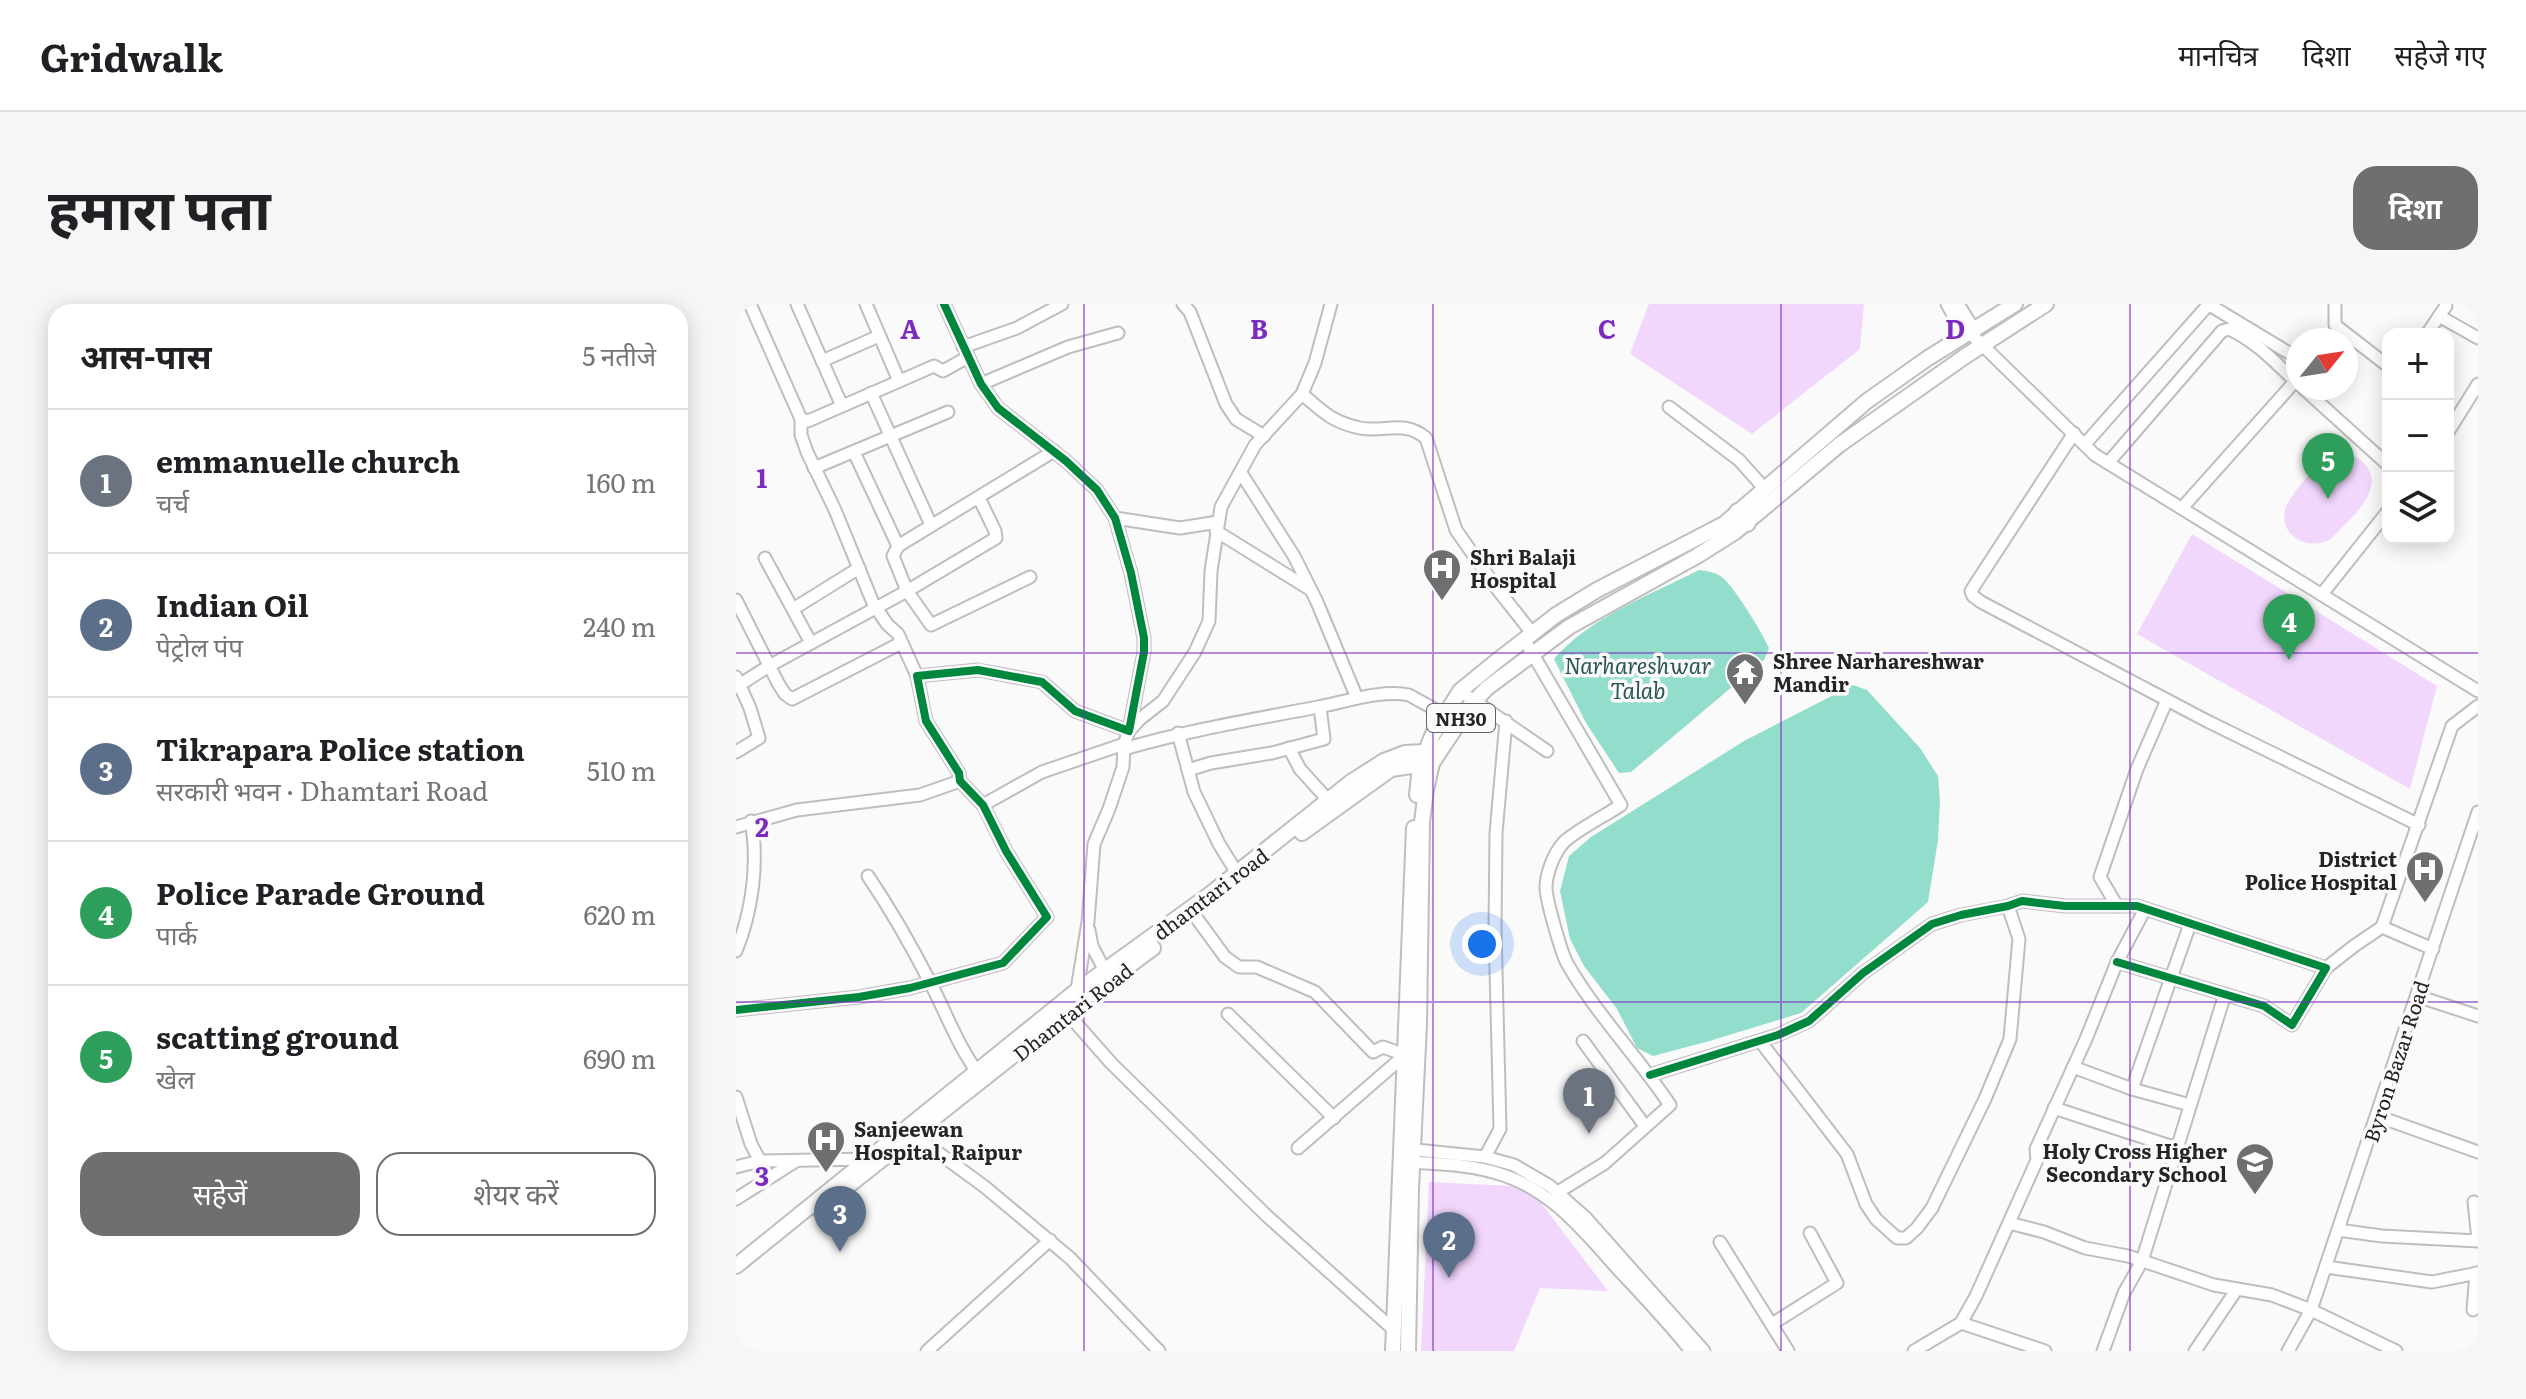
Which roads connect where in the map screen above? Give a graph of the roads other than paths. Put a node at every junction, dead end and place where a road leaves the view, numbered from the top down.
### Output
1 (750, 304) edge
2 (797, 304) edge
3 (866, 304) edge
4 (944, 304) edge
5 (1062, 304) edge
6 (1183, 304) edge
7 (1331, 304) edge
8 (1947, 304) edge
9 (1958, 304) edge
10 (2015, 304) edge
11 (2046, 304) edge
12 (2209, 304) edge
13 (2335, 304) edge
14 (2442, 311) edge
15 (2335, 328) edge
16 (2431, 328) edge
17 (1118, 333) dead end
18 (1970, 333) junction
19 (879, 336) junction
20 (2478, 338) edge
21 (1981, 346) junction
22 (2358, 348) edge
23 (2286, 351) edge
24 (965, 352) junction
25 (822, 361) junction
26 (2382, 362) edge
27 (2286, 371) edge
28 (899, 381) junction
29 (981, 384) junction
30 (2478, 384) edge
31 (871, 393) junction
32 (1302, 394) junction
33 (2286, 396) edge
34 (2317, 400) edge
35 (842, 406) junction
36 (1669, 407) dead end
37 (948, 412) dead end
38 (801, 419) junction
39 (2454, 422) edge
40 (2074, 433) junction
41 (890, 436) junction
42 (1264, 436) junction
43 (2085, 444) junction
44 (1054, 451) junction
45 (854, 452) junction
46 (2382, 460) edge
47 (2108, 463) junction
48 (814, 468) junction
49 (1241, 473) junction
50 (1765, 489) junction
51 (979, 498) junction
52 (2182, 508) junction
53 (1742, 517) junction
54 (1115, 518) junction
55 (2382, 519) edge
56 (931, 525) junction
57 (1217, 526) junction
58 (898, 546) junction
59 (765, 558) dead end
60 (859, 568) junction
61 (1030, 577) dead end
62 (1311, 590) junction
63 (907, 591) junction
64 (2322, 594) junction
65 (736, 600) edge
66 (793, 609) junction
67 (876, 609) junction
68 (1528, 636) junction
69 (811, 643) junction
70 (901, 643) junction
71 (1532, 654) junction
72 (769, 666) junction
73 (917, 676) junction
74 (737, 683) edge
75 (1460, 691) junction
76 (2478, 691) edge
77 (1357, 698) junction
78 (2167, 700) junction
79 (1475, 701) junction
80 (2478, 706) edge
81 (1320, 707) junction
82 (1452, 718) junction
83 (1506, 721) junction
84 (1129, 731) junction
85 (1178, 733) junction
86 (1124, 747) junction
87 (1289, 748) junction
88 (1547, 751) dead end
89 (736, 752) edge
90 (1428, 760) junction
91 (1188, 770) junction
92 (960, 781) junction
93 (1328, 800) junction
94 (983, 805) junction
95 (2478, 812) edge
96 (751, 821) junction
97 (2419, 825) junction
98 (736, 827) edge
99 (1237, 873) junction
100 (868, 876) dead end
101 (2008, 906) junction
102 (2117, 906) junction
103 (2145, 909) junction
104 (1195, 916) junction
105 (1088, 922) junction
106 (2190, 924) junction
107 (2382, 927) junction
108 (2433, 949) junction
109 (736, 951) edge
110 (2117, 962) junction
111 (2326, 968) junction
112 (1105, 971) junction
113 (2171, 978) junction
114 (931, 984) junction
115 (2225, 994) junction
116 (2417, 996) junction
117 (1073, 1003) junction
118 (736, 1010) edge
119 (1228, 1014) dead end
120 (2478, 1016) edge
121 (1583, 1041) dead end
122 (1760, 1041) junction
123 (1405, 1055) junction
124 (2073, 1067) junction
125 (1650, 1075) junction
126 (980, 1076) junction
127 (2132, 1089) junction
128 (736, 1097) edge
129 (2190, 1105) junction
130 (2054, 1108) junction
131 (2377, 1116) junction
132 (1334, 1118) junction
133 (1645, 1126) junction
134 (741, 1133) edge
135 (914, 1135) junction
136 (1298, 1148) dead end
137 (2176, 1148) junction
138 (2478, 1152) edge
139 (1407, 1155) junction
140 (1485, 1157) junction
141 (796, 1160) junction
142 (760, 1161) junction
143 (870, 1163) junction
144 (736, 1167) edge
145 (1558, 1192) junction
146 (736, 1199) edge
147 (2474, 1202) dead end
148 (2009, 1223) junction
149 (2338, 1230) junction
150 (1810, 1233) dead end
151 (1050, 1240) junction
152 (2478, 1240) edge
153 (1720, 1242) dead end
154 (2142, 1261) junction
155 (736, 1266) edge
156 (2326, 1267) junction
157 (2477, 1273) edge
158 (736, 1278) edge
159 (2237, 1289) junction
160 (2311, 1310) junction
161 (2473, 1310) dead end
162 (1961, 1323) junction
163 (1772, 1324) junction
164 (1394, 1330) junction
165 (927, 1351) edge
166 (1159, 1351) edge
167 (1393, 1351) edge
168 (1408, 1351) edge
169 (1691, 1351) edge
170 (1704, 1351) edge
171 (1788, 1351) edge
172 (1914, 1351) edge
173 (2045, 1351) edge
174 (2103, 1351) edge
175 (2195, 1351) edge
176 (2288, 1351) edge
177 (2396, 1351) edge

1 - 38 street
2 - 25 street
3 - 19 street
4 - 24 street
5 - 24 street
6 - 42 street
7 - 32 street
8 - 18 street
9 - 18 street
10 - 18 main road, NH30
11 - 21 main road, NH30
12 - 23 street
12 - 43 street
13 - 15 street
14 - 16 street
14 - 20 street
17 - 29 street
18 - 21 street
18 - 50 main road, NH30
19 - 25 street
19 - 28 street
21 - 40 street
21 - 53 main road, NH30
22 - 26 street
24 - 28 street
24 - 29 street
25 - 35 street
27 - 47 street
28 - 31 street
29 - 44 street
30 - 39 street
31 - 35 street
31 - 41 street
32 - 42 street
32 - 68 street
33 - 52 street
34 - 46 street
35 - 38 street
36 - 50 street
37 - 41 street
38 - 48 street
40 - 43 street
40 - 78 street
41 - 45 street
41 - 56 street
42 - 49 street
43 - 47 street
44 - 51 street
44 - 54 street
45 - 48 street
45 - 58 street
47 - 52 street
48 - 60 street
49 - 57 street
49 - 62 street
50 - 53 main road, NH30
51 - 56 street
51 - 63 street
52 - 64 street
53 - 68 main road, NH30
53 - 71 main road, NH30
54 - 57 street
54 - 84 street
55 - 64 street
56 - 58 street
57 - 62 street
57 - 84 street
58 - 63 street
59 - 66 street
60 - 66 street
60 - 67 street
61 - 63 street
62 - 77 street
63 - 67 street
64 - 76 street
65 - 72 street
66 - 69 street
67 - 69 street
67 - 70 street
68 - 71 street
68 - 75 main road, NH30
69 - 72 street
70 - 72 street
70 - 73 street
71 - 79 main road, NH30
71 - 125 street
72 - 74 street
73 - 84 street
73 - 92 street
74 - 89 street
75 - 79 street
75 - 82 main road, NH30
77 - 81 street
77 - 82 street
78 - 97 street
78 - 102 street
79 - 82 main road, NH30
79 - 83 street
80 - 97 street
81 - 85 street
81 - 87 street
82 - 90 main road, NH30
83 - 88 street
83 - 140 street
84 - 86 street
85 - 86 street
85 - 91 street
86 - 94 street
86 - 105 street
87 - 91 street
87 - 93 street
90 - 93 main road, dhamtari road
90 - 104 main road, Dhamtari Road
90 - 123 main road, NH30
90 - 139 main road, NH30
91 - 99 street
92 - 94 street
92 - 96 street
93 - 99 main road, dhamtari road
94 - 114 street
95 - 108 street, Byron Bazar Road
96 - 98 street
96 - 109 street
97 - 107 street
99 - 112 main road, dhamtari road
100 - 114 street
101 - 102 street
101 - 122 street
101 - 122 street
102 - 103 street
103 - 106 street
103 - 110 street
104 - 117 main road, Dhamtari Road
104 - 123 street
105 - 112 street
105 - 117 street
106 - 111 street
106 - 113 street
107 - 108 street
107 - 111 street
108 - 116 street, Byron Bazar Road
110 - 113 street
110 - 124 street
111 - 115 street
112 - 117 main road, dhamtari road
113 - 115 street
113 - 127 street
114 - 118 street
114 - 126 street
115 - 129 street
116 - 120 street
116 - 131 street, Byron Bazar Road
117 - 126 main road, dhamtari road
117 - 126 main road, Dhamtari Road
117 - 164 street
119 - 132 street
121 - 133 street
122 - 125 street
123 - 132 street
123 - 139 main road, NH30
124 - 127 street
124 - 130 street
125 - 133 street
126 - 135 main road, Dhamtari Road
126 - 143 main road, dhamtari road
127 - 129 street
128 - 134 street
129 - 137 street
130 - 137 street
130 - 148 street
131 - 138 street
131 - 149 street, Byron Bazar Road
132 - 136 street
133 - 145 street
134 - 142 street
135 - 143 main road, Dhamtari Road
135 - 151 street
137 - 154 street
139 - 140 street
139 - 164 main road, NH30
139 - 168 main road, NH30
139 - 169 street
140 - 145 street
141 - 142 street
141 - 143 street
141 - 146 street
142 - 144 street
143 - 155 main road, dhamtari road
143 - 158 main road, Dhamtari Road
145 - 170 street
147 - 152 street
148 - 154 street
148 - 162 street
149 - 152 street
149 - 156 street, Byron Bazar Road
150 - 163 street
151 - 165 street
151 - 166 street
153 - 163 street
154 - 159 street
154 - 174 street
156 - 157 street
156 - 160 street, Byron Bazar Road
157 - 161 street
159 - 160 street
159 - 175 street
160 - 176 street, Byron Bazar Road
160 - 177 street
162 - 172 street
162 - 173 street
163 - 171 street
164 - 167 main road, NH30

